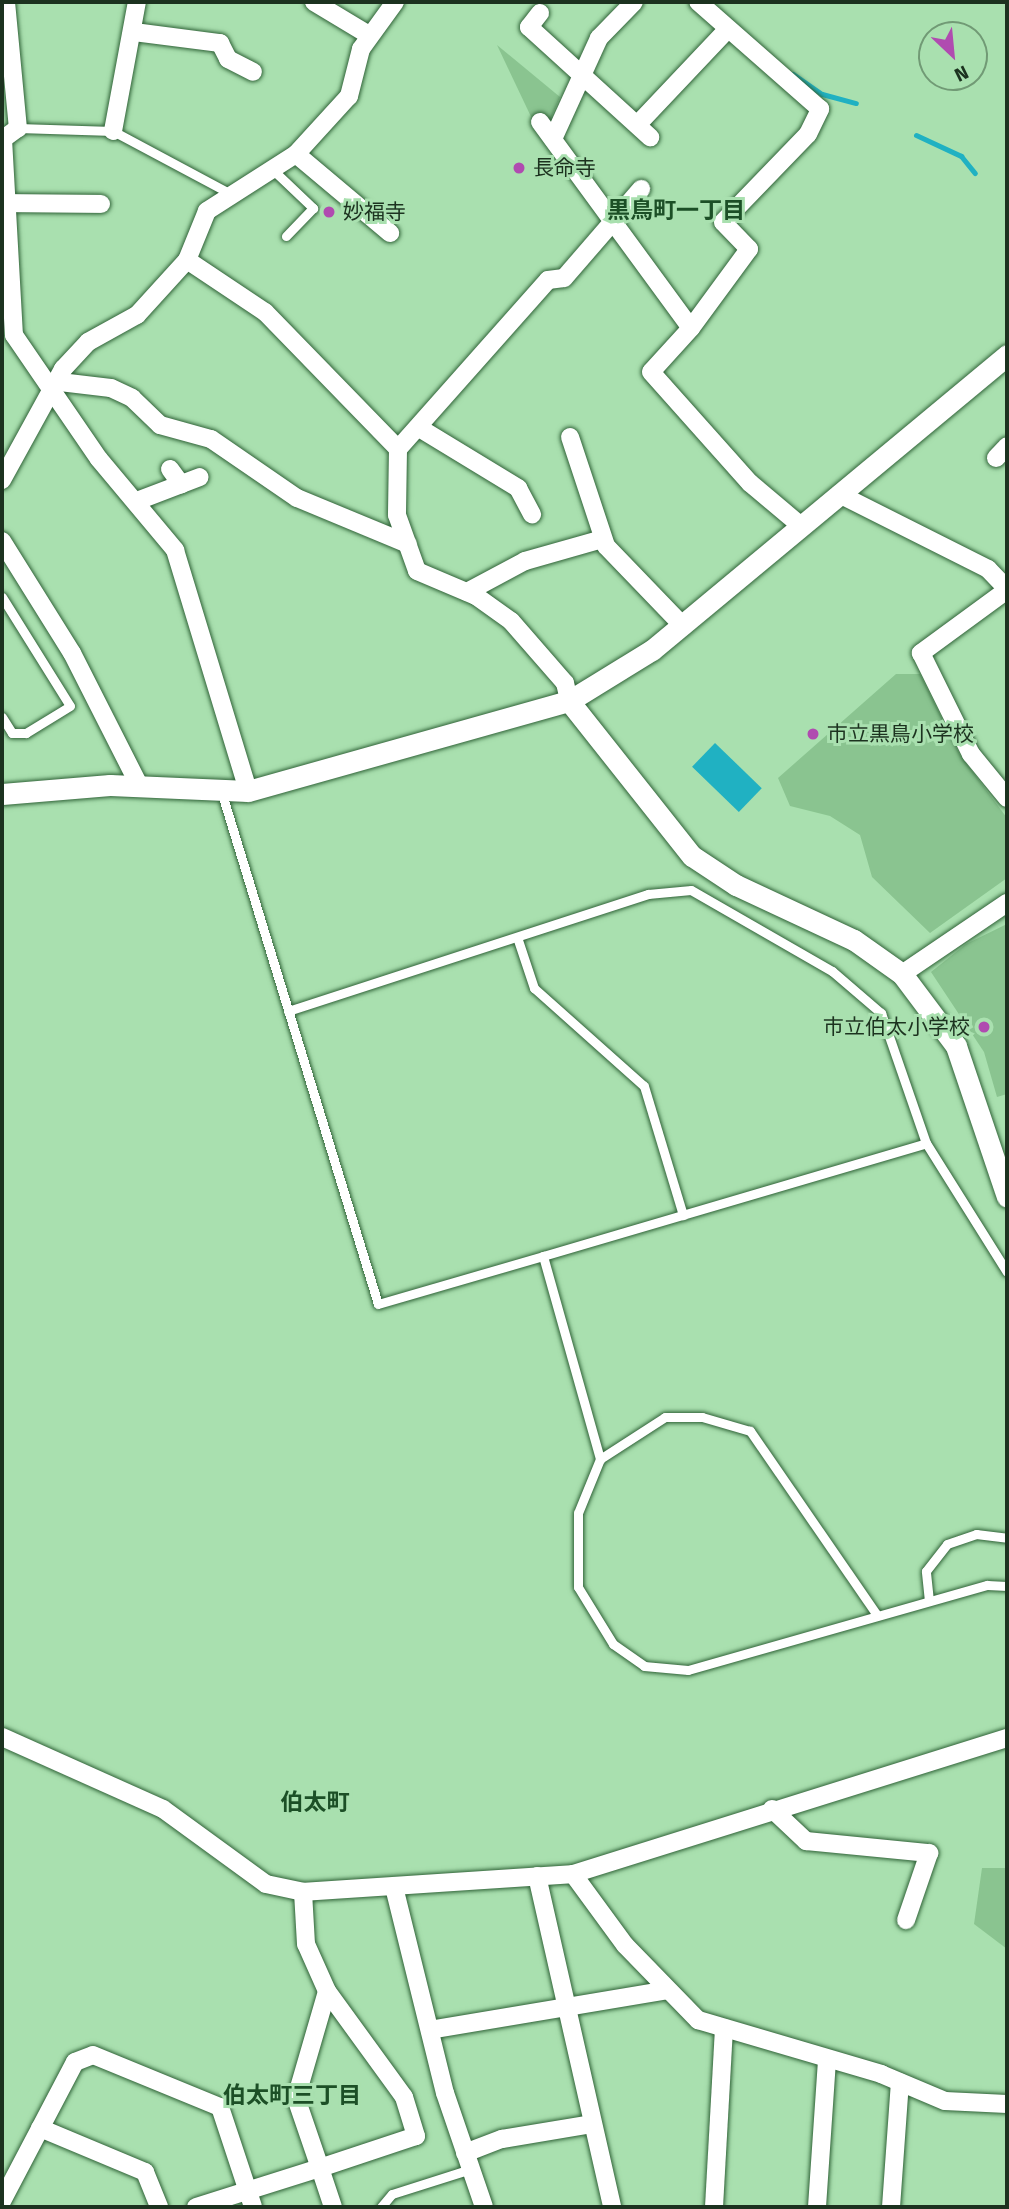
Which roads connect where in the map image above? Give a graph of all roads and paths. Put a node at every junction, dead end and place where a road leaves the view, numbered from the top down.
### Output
1 (6, 2) edge
2 (137, 2) edge
3 (314, 2) edge
4 (395, 2) edge
5 (698, 2) edge
6 (624, 5) edge
7 (540, 13) dead end
8 (726, 31) junction
9 (134, 32) junction
10 (369, 35) junction
11 (580, 71) junction
12 (253, 72) dead end
13 (2, 103) edge
14 (540, 122) dead end
15 (18, 128) junction
16 (113, 131) junction
17 (2, 139) edge
18 (553, 139) junction
19 (296, 154) junction
20 (272, 169) junction
21 (641, 189) dead end
22 (234, 196) junction
23 (6, 203) junction
24 (101, 204) dead end
25 (611, 224) junction
26 (390, 233) dead end
27 (286, 236) dead end
28 (187, 260) junction
29 (691, 328) junction
30 (1007, 355) edge
31 (52, 389) junction
32 (421, 429) junction
33 (570, 438) dead end
34 (398, 449) junction
35 (170, 469) dead end
36 (200, 477) dead end
37 (2, 480) edge
38 (181, 484) junction
39 (839, 494) junction
40 (137, 501) junction
41 (532, 514) dead end
42 (801, 526) junction
43 (603, 539) junction
44 (2, 541) edge
45 (408, 544) junction
46 (1007, 589) edge
47 (467, 592) junction
48 (2, 597) edge
49 (682, 625) junction
50 (569, 701) junction
51 (2, 717) edge
52 (139, 785) junction
53 (248, 791) junction
54 (2, 794) edge
55 (222, 794) junction
56 (1007, 798) edge
57 (1007, 903) edge
58 (518, 940) junction
59 (902, 974) junction
60 (288, 1011) junction
61 (926, 1143) junction
62 (1007, 1197) edge
63 (683, 1215) junction
64 (543, 1256) junction
65 (1007, 1272) edge
66 (600, 1459) junction
67 (1007, 1538) edge
68 (1007, 1586) edge
69 (929, 1601) junction
70 (877, 1615) junction
71 (2, 1737) edge
72 (1007, 1738) edge
73 (772, 1809) junction
74 (573, 1874) junction
75 (537, 1876) junction
76 (394, 1886) junction
77 (303, 1892) junction
78 (906, 1920) dead end
79 (668, 1990) junction
80 (327, 1991) junction
81 (566, 2006) junction
82 (724, 2028) junction
83 (430, 2030) junction
84 (827, 2060) junction
85 (900, 2082) junction
86 (1007, 2104) edge
87 (593, 2124) junction
88 (40, 2128) junction
89 (468, 2161) junction
90 (320, 2168) junction
91 (250, 2199) edge
92 (2, 2201) edge
93 (18, 2207) edge
94 (159, 2207) edge
95 (196, 2207) edge
96 (332, 2207) edge
97 (381, 2207) edge
98 (484, 2207) edge
99 (612, 2207) edge
100 (714, 2207) edge
101 (817, 2207) edge
102 (891, 2207) edge

1 - 15 street
2 - 9 street
3 - 10 street
4 - 10 street
5 - 8 street
6 - 11 street
7 - 11 street
8 - 11 street
8 - 29 street
9 - 12 street
9 - 16 street
10 - 19 street
11 - 18 street
13 - 15 street
14 - 18 street
15 - 16 lane
15 - 17 street
16 - 22 lane
17 - 23 street
18 - 25 street
19 - 20 street
19 - 26 street
20 - 22 street
20 - 27 lane
21 - 25 street
22 - 28 street
23 - 24 street
23 - 31 street
25 - 29 street
25 - 32 street
28 - 31 street
28 - 34 street
29 - 42 street
30 - 39 street
31 - 37 street
31 - 40 street
31 - 45 street
32 - 34 street
32 - 41 street
33 - 43 street
34 - 45 street
35 - 38 street
36 - 38 street
38 - 40 street
39 - 42 street
39 - 46 street
40 - 53 street
42 - 49 street
43 - 47 street
43 - 49 street
44 - 52 street
45 - 47 street
46 - 56 street
47 - 50 street
48 - 51 lane
49 - 50 street
50 - 53 street
50 - 59 street
52 - 54 street
52 - 55 street
53 - 55 street
55 - 60 lane
57 - 59 street
58 - 60 lane
58 - 61 lane
58 - 63 lane
59 - 62 street
60 - 64 lane
61 - 63 lane
61 - 65 lane
63 - 64 lane
64 - 66 lane
66 - 70 lane
66 - 70 lane
67 - 69 lane
68 - 69 lane
69 - 70 lane
71 - 77 street
72 - 73 street
73 - 74 street
73 - 78 street
74 - 75 street
74 - 79 street
75 - 76 street
75 - 81 street
76 - 77 street
76 - 83 street
77 - 80 street
79 - 81 street
79 - 82 street
80 - 90 street
80 - 90 street
81 - 83 street
81 - 87 street
82 - 84 street
82 - 100 street
83 - 89 street
84 - 85 street
84 - 101 street
85 - 86 street
85 - 102 street
87 - 89 street
87 - 99 street
88 - 91 street
88 - 92 street
88 - 94 street
89 - 97 lane
89 - 98 street
90 - 91 street
90 - 96 street
91 - 95 street
92 - 93 street

